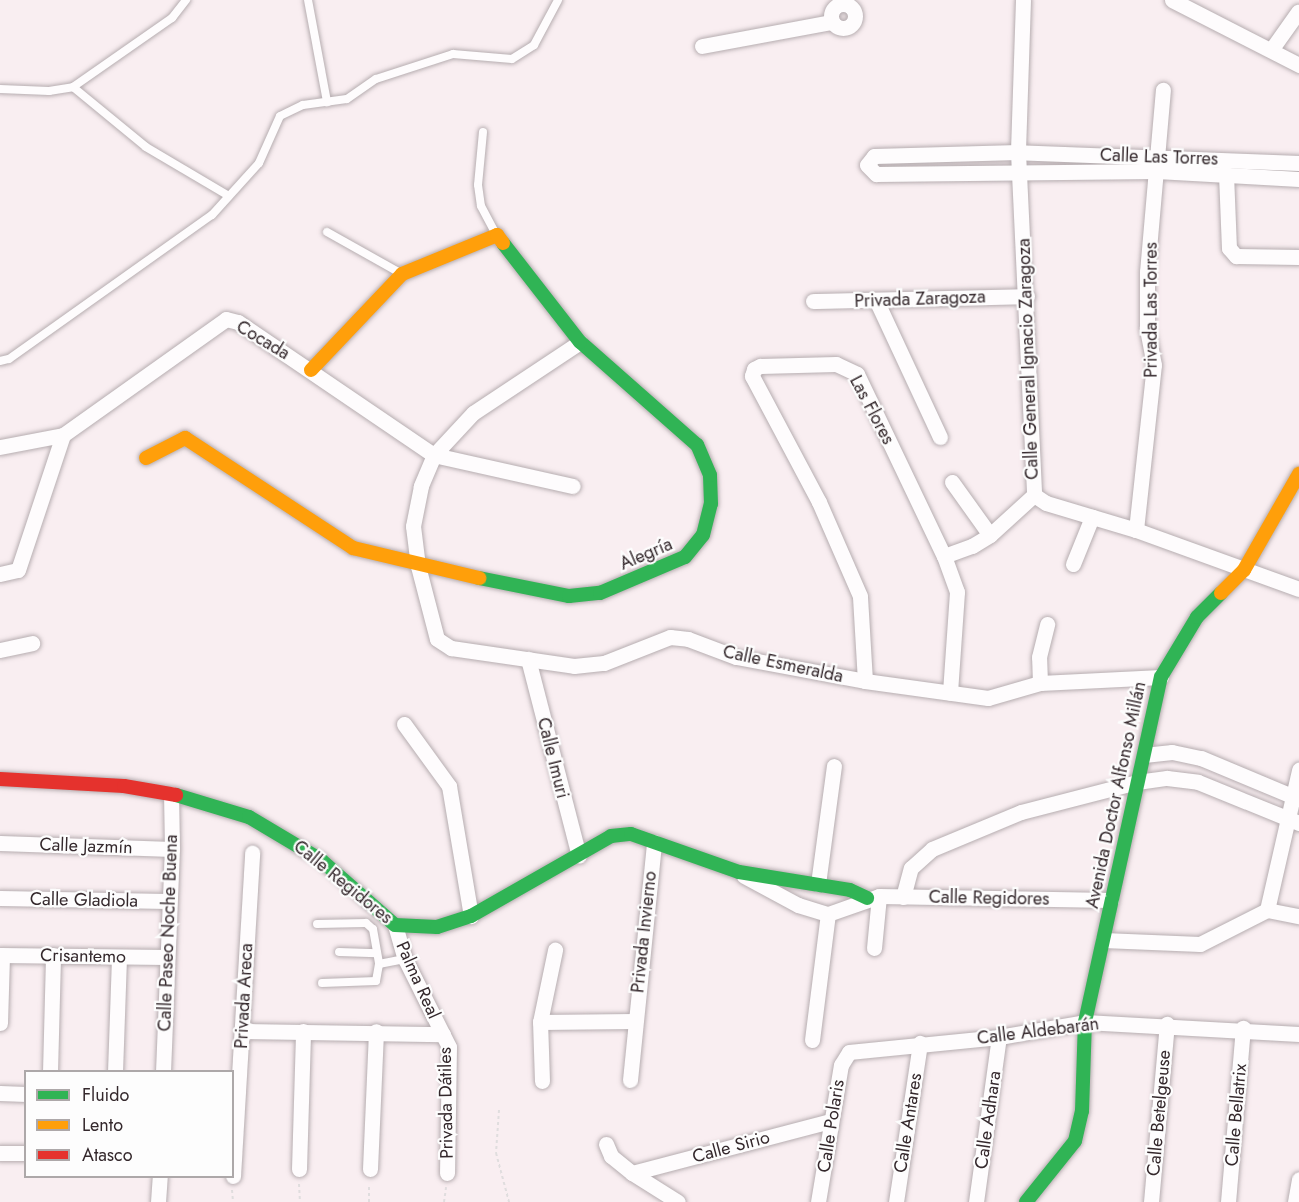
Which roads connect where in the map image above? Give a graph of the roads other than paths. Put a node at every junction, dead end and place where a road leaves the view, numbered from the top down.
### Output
1 (186, 0) edge
2 (308, 0) edge
3 (558, 0) edge
4 (1023, 0) edge
5 (1172, 0) edge
6 (846, 2) edge
7 (1204, 7) edge
8 (1298, 12) dead end
9 (702, 46) dead end
10 (1271, 50) junction
11 (1299, 65) edge
12 (73, 87) junction
13 (0, 89) edge
14 (1163, 90) dead end
15 (327, 102) junction
16 (483, 132) dead end
17 (1018, 152) junction
18 (1299, 163) edge
19 (1156, 164) junction
20 (1019, 170) junction
21 (1226, 174) junction
22 (1299, 179) edge
23 (229, 196) junction
24 (327, 232) dead end
25 (497, 236) junction
26 (1299, 257) edge
27 (402, 274) junction
28 (1027, 296) junction
29 (813, 301) dead end
30 (877, 302) junction
31 (580, 342) junction
32 (0, 361) edge
33 (311, 370) junction
34 (63, 435) junction
35 (940, 437) dead end
36 (0, 447) edge
37 (434, 455) junction
38 (146, 458) dead end
39 (1299, 474) edge
40 (952, 482) dead end
41 (573, 486) dead end
42 (1034, 495) junction
43 (1092, 517) junction
44 (1136, 530) junction
45 (990, 535) junction
46 (944, 556) junction
47 (1073, 564) dead end
48 (417, 566) junction
49 (1244, 570) junction
50 (0, 574) edge
51 (1299, 589) edge
52 (1047, 624) dead end
53 (32, 643) dead end
54 (0, 650) edge
55 (528, 659) junction
56 (1161, 677) junction
57 (865, 681) junction
58 (1040, 683) junction
59 (950, 693) junction
60 (404, 724) dead end
61 (1144, 755) junction
62 (834, 766) dead end
63 (1299, 770) edge
64 (0, 779) edge
65 (1137, 782) junction
66 (171, 794) junction
67 (1296, 797) edge
68 (1293, 821) edge
69 (654, 842) junction
70 (0, 843) edge
71 (172, 849) junction
72 (252, 853) dead end
73 (579, 856) junction
74 (738, 872) junction
75 (818, 884) junction
76 (873, 897) junction
77 (903, 897) junction
78 (0, 898) edge
79 (1111, 900) junction
80 (168, 901) junction
81 (1266, 910) junction
82 (828, 914) junction
83 (471, 916) junction
84 (1299, 916) edge
85 (317, 924) dead end
86 (395, 925) junction
87 (1103, 940) junction
88 (874, 948) dead end
89 (555, 950) dead end
90 (339, 952) dead end
91 (377, 953) junction
92 (1, 955) edge
93 (53, 955) junction
94 (119, 957) junction
95 (166, 957) junction
96 (405, 959) junction
97 (379, 964) junction
98 (322, 983) dead end
99 (634, 1021) junction
100 (540, 1022) junction
101 (1085, 1022) junction
102 (0, 1023) edge
103 (1167, 1024) junction
104 (1243, 1028) junction
105 (243, 1031) junction
106 (303, 1031) junction
107 (376, 1031) junction
108 (443, 1034) junction
109 (1299, 1034) edge
110 (999, 1037) junction
111 (812, 1040) dead end
112 (920, 1043) junction
113 (849, 1052) joint
114 (50, 1070) edge
115 (115, 1070) edge
116 (163, 1070) edge
117 (630, 1080) dead end
118 (542, 1081) dead end
119 (0, 1093) edge
120 (24, 1094) edge
121 (831, 1120) junction
122 (606, 1144) dead end
123 (0, 1153) edge
124 (24, 1153) edge
125 (234, 1162) edge
126 (370, 1168) road end
127 (299, 1169) road end
128 (447, 1173) dead end
129 (632, 1173) junction
130 (160, 1178) edge
131 (1299, 1179) edge
132 (158, 1202) edge
133 (678, 1202) edge
134 (818, 1202) edge
135 (896, 1202) edge
136 (976, 1202) edge
137 (1026, 1202) edge
138 (1151, 1202) edge
139 (1228, 1202) edge
140 (1295, 1202) edge

1 - 12 lane
2 - 15 lane
3 - 15 lane
4 - 17 street, Calle General Ignacio Zaragoza
5 - 7 street
6 - 9 street
7 - 10 street
8 - 10 street
10 - 11 street
12 - 13 lane
12 - 23 lane
14 - 19 street, Privada Las Torres
15 - 23 lane
16 - 25 lane, Alegría
17 - 19 street, Calle Las Torres
17 - 20 street, Calle General Ignacio Zaragoza
17 - 20 street
18 - 19 street, Calle Las Torres
19 - 20 street, Calle Las Torres
19 - 21 street, Calle Las Torres
19 - 44 street, Privada Las Torres
20 - 28 street, Calle General Ignacio Zaragoza
21 - 22 street, Calle Las Torres
21 - 26 street
23 - 32 lane
24 - 27 lane
25 - 27 street
25 - 31 street, Alegría
27 - 33 street
28 - 30 street, Privada Zaragoza
28 - 42 street, Calle General Ignacio Zaragoza
29 - 30 street, Privada Zaragoza
30 - 35 street
31 - 37 street
31 - 48 street, Alegría
33 - 34 street, Cocada
33 - 37 street, Cocada
34 - 36 street, Cocada
34 - 50 street
37 - 41 street
37 - 48 street, Calle Esmeralda
38 - 48 street, Alegría
39 - 49 street, Avenida Doctor Alfonso Millán
40 - 45 street
42 - 43 street, Calle General Ignacio Zaragoza
42 - 45 street
43 - 44 street, Calle General Ignacio Zaragoza
43 - 47 street
44 - 49 street, Calle General Ignacio Zaragoza
45 - 46 street
46 - 57 street, Las Flores
46 - 59 street, Las Flores
48 - 55 street, Calle Esmeralda
49 - 51 street, Calle General Ignacio Zaragoza
49 - 56 street, Avenida Doctor Alfonso Millán
52 - 58 street
53 - 54 street
55 - 57 street, Calle Esmeralda
55 - 73 street, Calle Imuri
56 - 58 street, Calle Esmeralda
56 - 61 street, Avenida Doctor Alfonso Millán
57 - 59 street, Calle Esmeralda
58 - 59 street, Calle Esmeralda
60 - 83 street
61 - 65 street, Avenida Doctor Alfonso Millán
61 - 67 street
62 - 75 street
63 - 67 street
64 - 66 street, Calle Regidores
65 - 68 street
65 - 77 street
65 - 79 street, Avenida Doctor Alfonso Millán
66 - 71 street, Calle Paseo Noche Buena
66 - 86 street, Calle Regidores
67 - 68 street
68 - 81 street
69 - 73 street, Calle Regidores
69 - 74 street, Calle Regidores
69 - 99 street, Privada Invierno
70 - 71 street, Calle Jazmín
71 - 80 street, Calle Paseo Noche Buena
72 - 105 street, Privada Areca
73 - 83 street, Calle Regidores
74 - 75 street, Calle Regidores
74 - 82 street, Calle Regidores
75 - 76 street, Calle Regidores
76 - 77 street, Calle Regidores
76 - 82 street, Calle Regidores
76 - 88 street
77 - 79 street, Calle Regidores
78 - 80 street, Calle Gladiola
79 - 87 street, Avenida Doctor Alfonso Millán
80 - 95 street, Calle Paseo Noche Buena
81 - 84 street
81 - 87 street
82 - 111 street
83 - 86 street, Calle Regidores
85 - 91 lane
86 - 96 street, Palma Real
87 - 101 street, Avenida Doctor Alfonso Millán
89 - 100 street
90 - 91 lane
91 - 97 lane
92 - 93 street, Crisantemo
92 - 102 street
93 - 94 street, Crisantemo
93 - 114 street
94 - 95 street, Crisantemo
94 - 115 street
95 - 116 street, Calle Paseo Noche Buena
96 - 97 lane
96 - 108 street, Palma Real
97 - 98 lane
99 - 100 street
99 - 117 street, Privada Invierno
100 - 118 street
101 - 103 street, Calle Aldebarán
101 - 110 street, Calle Aldebarán
101 - 137 street, Avenida Doctor Alfonso Millán
103 - 104 street, Calle Aldebarán
103 - 138 street, Calle Betelgeuse
104 - 109 street, Calle Aldebarán
104 - 139 street, Calle Bellatrix
105 - 106 street
105 - 125 street, Privada Areca
106 - 107 street
106 - 127 street
107 - 108 street
107 - 126 street
108 - 128 street, Privada Dátiles
110 - 112 street, Calle Aldebarán
110 - 136 street, Calle Adhara
112 - 113 street, Calle Aldebarán
112 - 135 street, Calle Antares
113 - 121 street, Calle Polaris
119 - 120 street
121 - 129 street, Calle Sirio
121 - 134 street, Calle Polaris
122 - 129 street
123 - 124 street
129 - 133 street
130 - 132 street
131 - 140 street

